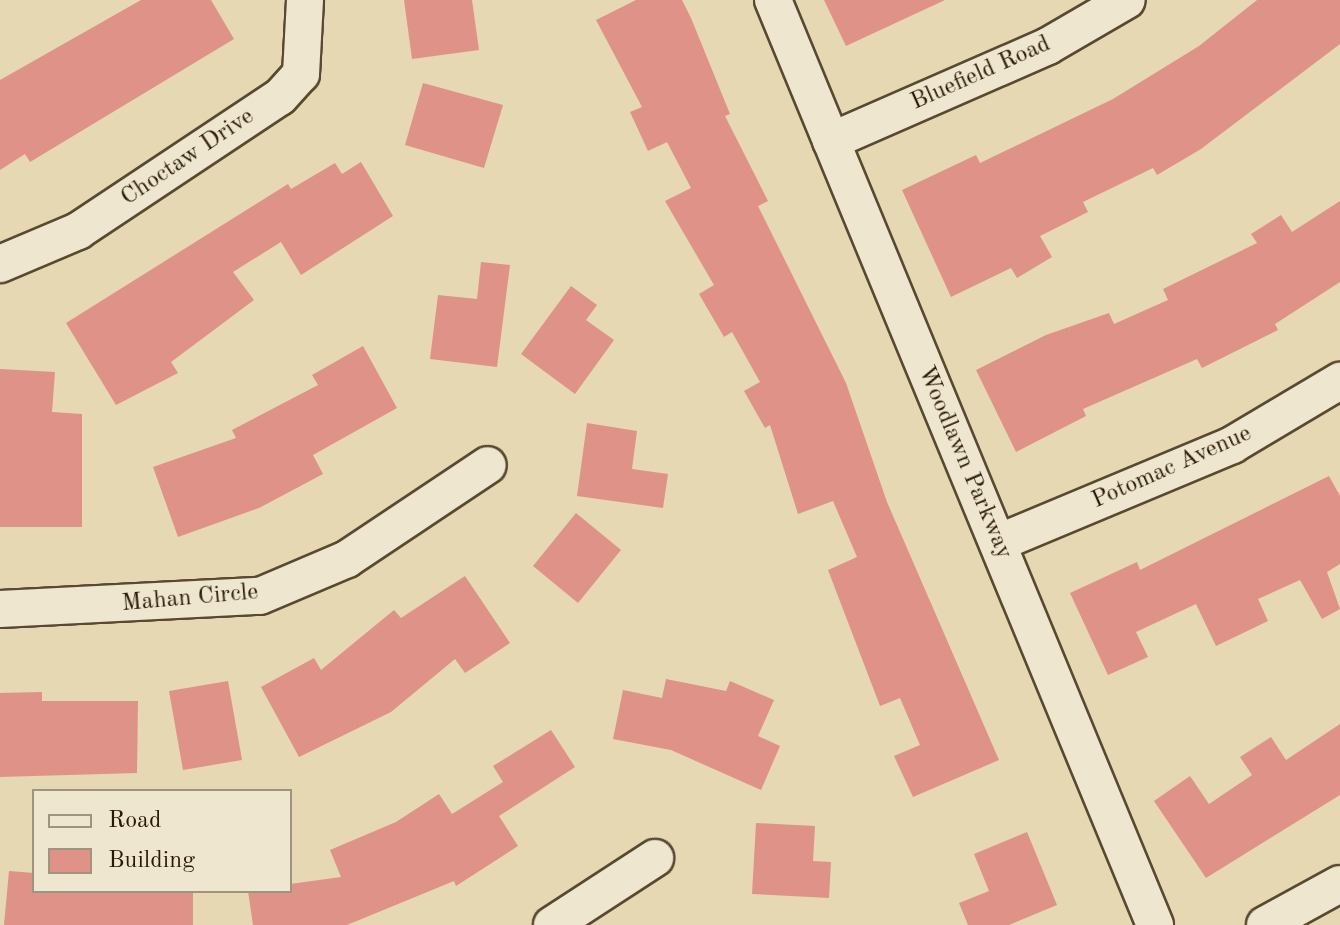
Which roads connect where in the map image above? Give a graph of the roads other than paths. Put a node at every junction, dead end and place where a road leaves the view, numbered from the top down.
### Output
1 (305, 0) edge
2 (773, 0) edge
3 (1127, 0) edge
4 (831, 141) junction
5 (0, 264) edge
6 (1340, 381) edge
7 (488, 465) dead end
8 (998, 543) junction
9 (0, 609) edge
10 (655, 858) dead end
11 (1340, 884) edge
12 (552, 925) edge
13 (1155, 925) edge
14 (1265, 925) edge

1 - 5 street, Choctaw Drive
2 - 4 street, Woodlawn Parkway
3 - 4 street, Bluefield Road
4 - 8 street, Woodlawn Parkway
6 - 8 street, Potomac Avenue
7 - 9 street, Mahan Circle
8 - 13 street, Woodlawn Parkway
10 - 12 street
11 - 14 street

